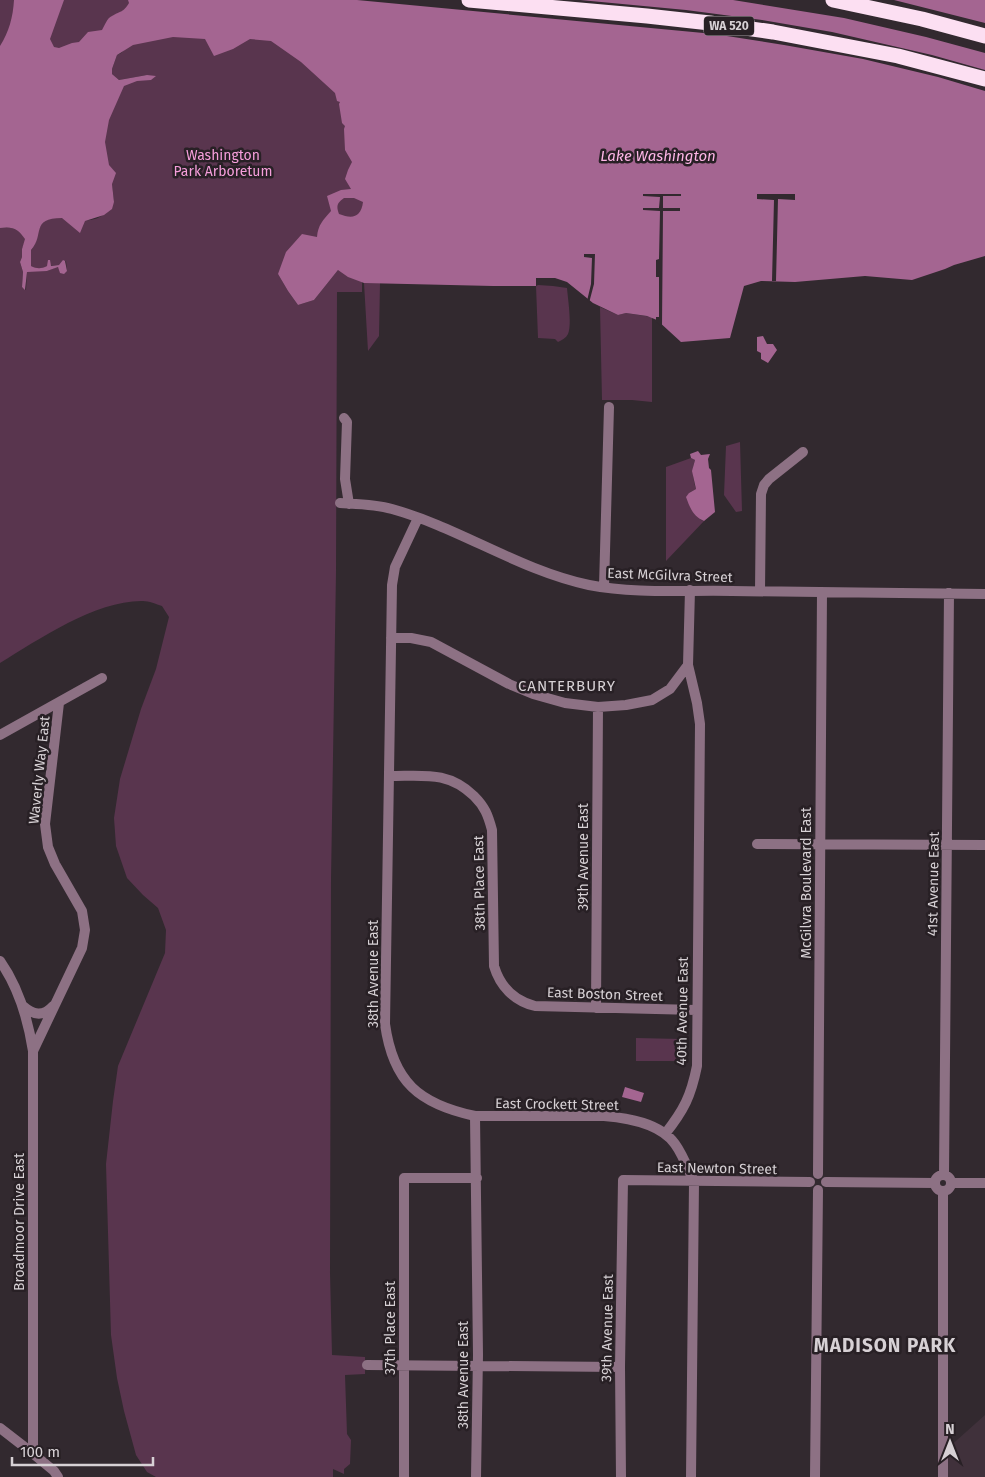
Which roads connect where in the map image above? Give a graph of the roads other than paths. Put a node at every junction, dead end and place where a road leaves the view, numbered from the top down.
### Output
1 (469, 0) edge
2 (833, 0) edge
3 (985, 36) edge
4 (985, 79) edge
5 (609, 407) dead end
6 (344, 418) dead end
7 (803, 452) dead end
8 (418, 518) junction
9 (604, 587) junction
10 (690, 590) junction
11 (760, 591) junction
12 (822, 592) junction
13 (950, 593) junction
14 (985, 594) edge
15 (391, 638) junction
16 (688, 665) junction
17 (102, 678) dead end
18 (59, 703) junction
19 (598, 707) junction
20 (0, 735) edge
21 (390, 776) junction
22 (757, 844) dead end
23 (820, 844) junction
24 (947, 845) junction
25 (985, 846) edge
26 (0, 961) edge
27 (515, 997) joint
28 (55, 1004) junction
29 (22, 1005) junction
30 (596, 1008) junction
31 (696, 1010) junction
32 (33, 1051) junction
33 (475, 1116) junction
34 (665, 1134) junction
35 (818, 1174) junction
36 (477, 1178) junction
37 (947, 1179) junction
38 (623, 1180) joint
39 (694, 1182) junction
40 (810, 1182) junction
41 (985, 1182) edge
42 (935, 1183) junction
43 (822, 1186) junction
44 (943, 1191) junction
45 (367, 1365) dead end
46 (403, 1365) junction
47 (478, 1365) junction
48 (620, 1366) junction
49 (0, 1428) edge
50 (31, 1452) junction
51 (58, 1477) edge
52 (404, 1477) edge
53 (476, 1477) edge
54 (621, 1477) edge
55 (691, 1477) edge
56 (815, 1477) edge
57 (943, 1477) edge

1 - 4 highway, WA 520
2 - 3 highway
5 - 9 street
6 - 8 street, East McGilvra Street
7 - 11 street
8 - 9 street, East McGilvra Street
8 - 15 street, 38th Avenue East
9 - 10 street, East McGilvra Street
10 - 11 street, East McGilvra Street
10 - 16 street, 40th Avenue East
11 - 12 street, East McGilvra Street
12 - 13 street, East McGilvra Street
12 - 23 street, McGilvra Boulevard East
13 - 14 street, East McGilvra Street
13 - 24 street, 41st Avenue East
15 - 19 street
15 - 21 street, 38th Avenue East
16 - 19 street
16 - 31 street, 40th Avenue East
17 - 18 street
18 - 20 street
18 - 28 street, Waverly Way East
19 - 30 street, 39th Avenue East
21 - 27 street, 38th Place East
21 - 33 street, 38th Avenue East
22 - 23 street
23 - 24 street
23 - 35 street, McGilvra Boulevard East
24 - 25 street
24 - 37 street, 41st Avenue East
26 - 29 street, Broadmoor Drive East
27 - 30 street, East Boston Street
28 - 29 street
28 - 32 street, Waverly Way East
29 - 32 street, Broadmoor Drive East
30 - 31 street, East Boston Street
31 - 34 street, 40th Avenue East
32 - 50 street, Broadmoor Drive East
33 - 34 street, East Crockett Street
33 - 36 street, 38th Avenue East
34 - 39 street
35 - 40 street
35 - 43 street
36 - 46 street, 37th Place East
36 - 47 street, 38th Avenue East
37 - 41 street
37 - 42 street
37 - 44 street
38 - 39 street, East Newton Street
38 - 48 street, 39th Avenue East
39 - 40 street, East Newton Street
39 - 55 street
40 - 43 street
42 - 43 street
42 - 44 street
43 - 56 street
44 - 57 street
45 - 46 street
46 - 47 street
46 - 52 street, 37th Place East
47 - 48 street
47 - 53 street, 38th Avenue East
48 - 54 street, 39th Avenue East
49 - 50 street
50 - 51 street

